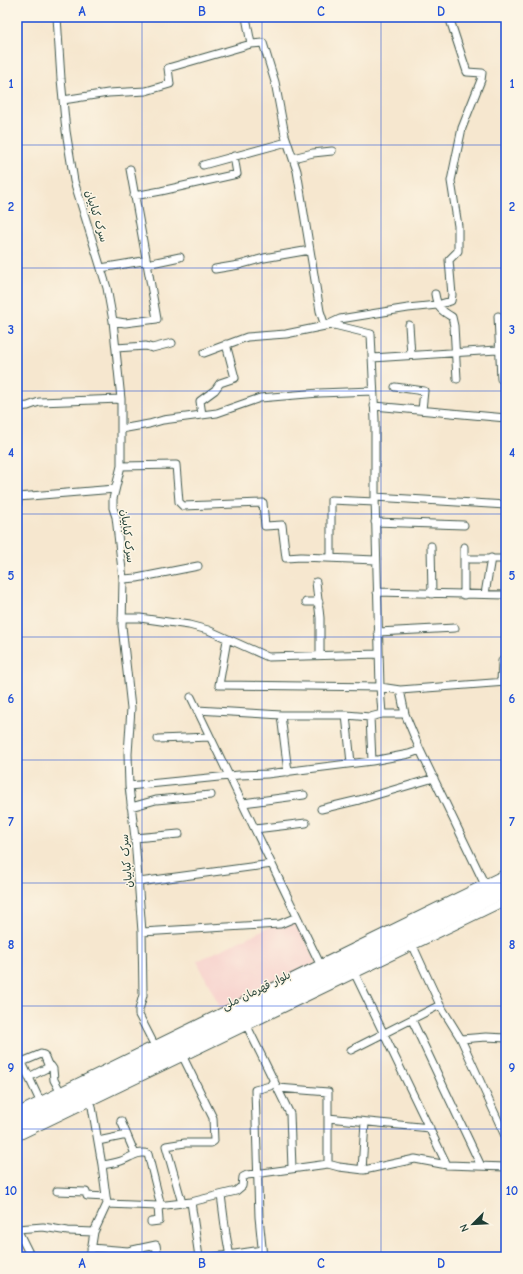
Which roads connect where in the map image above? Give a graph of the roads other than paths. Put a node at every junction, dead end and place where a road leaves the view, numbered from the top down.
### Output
1 (57, 17) edge
2 (246, 17) edge
3 (451, 17) edge
4 (251, 44) junction
5 (63, 100) junction
6 (287, 142) junction
7 (332, 151) dead end
8 (234, 156) junction
9 (293, 158) junction
10 (203, 165) dead end
11 (130, 169) dead end
12 (134, 196) junction
13 (310, 250) junction
14 (180, 257) dead end
15 (147, 264) junction
16 (101, 268) junction
17 (215, 269) dead end
18 (435, 294) dead end
19 (437, 305) junction
20 (498, 316) dead end
21 (113, 321) junction
22 (409, 325) dead end
23 (325, 326) junction
24 (172, 343) dead end
25 (226, 344) junction
26 (116, 348) junction
27 (503, 351) edge
28 (456, 352) junction
29 (204, 353) dead end
30 (411, 355) junction
31 (372, 358) junction
32 (501, 379) dead end
33 (457, 380) dead end
34 (395, 387) dead end
35 (373, 391) junction
36 (120, 399) junction
37 (374, 406) junction
38 (17, 408) edge
39 (422, 410) junction
40 (202, 415) junction
41 (506, 418) edge
42 (121, 429) junction
43 (121, 466) junction
44 (115, 489) junction
45 (375, 500) junction
46 (506, 505) edge
47 (17, 512) edge
48 (375, 522) junction
49 (464, 525) dead end
50 (431, 546) dead end
51 (464, 547) dead end
52 (331, 558) junction
53 (491, 558) junction
54 (464, 559) junction
55 (506, 559) edge
56 (376, 560) junction
57 (198, 566) dead end
58 (123, 579) junction
59 (316, 582) dead end
60 (378, 592) junction
61 (432, 594) junction
62 (485, 594) junction
63 (464, 595) junction
64 (506, 595) edge
65 (306, 602) dead end
66 (319, 602) junction
67 (122, 618) junction
68 (455, 628) dead end
69 (378, 632) junction
70 (228, 640) junction
71 (379, 654) junction
72 (320, 656) junction
73 (502, 661) dead end
74 (503, 682) edge
75 (380, 687) junction
76 (400, 690) junction
77 (191, 697) dead end
78 (197, 710) junction
79 (382, 714) junction
80 (405, 714) junction
81 (281, 715) junction
82 (346, 715) junction
83 (370, 716) junction
84 (210, 737) junction
85 (158, 739) dead end
86 (420, 750) junction
87 (372, 761) junction
88 (351, 763) junction
89 (288, 772) junction
90 (230, 777) junction
91 (434, 778) junction
92 (129, 786) junction
93 (210, 795) dead end
94 (304, 795) dead end
95 (243, 803) junction
96 (131, 808) junction
97 (321, 809) dead end
98 (306, 823) dead end
99 (255, 829) junction
100 (179, 834) dead end
101 (135, 838) junction
102 (272, 864) junction
103 (506, 873) edge
104 (139, 882) junction
105 (506, 882) edge
106 (488, 891) junction
107 (506, 892) edge
108 (506, 901) edge
109 (297, 917) junction
110 (142, 932) junction
111 (413, 946) junction
112 (350, 963) junction
113 (320, 964) junction
114 (440, 1005) junction
115 (412, 1020) junction
116 (247, 1026) junction
117 (384, 1033) junction
118 (506, 1038) edge
119 (461, 1039) junction
120 (351, 1050) dead end
121 (17, 1052) edge
122 (158, 1052) junction
123 (182, 1057) junction
124 (22, 1062) junction
125 (49, 1067) junction
126 (29, 1077) junction
127 (274, 1080) junction
128 (278, 1088) junction
129 (60, 1091) junction
130 (40, 1101) junction
131 (91, 1101) junction
132 (17, 1112) edge
133 (328, 1118) junction
134 (17, 1119) edge
135 (121, 1121) dead end
136 (365, 1122) junction
137 (430, 1128) junction
138 (17, 1129) edge
139 (127, 1135) junction
140 (17, 1137) edge
141 (506, 1138) edge
142 (98, 1141) junction
143 (135, 1154) junction
144 (328, 1164) junction
145 (447, 1164) junction
146 (102, 1165) junction
147 (481, 1166) junction
148 (506, 1167) edge
149 (292, 1168) junction
150 (362, 1170) junction
151 (258, 1173) junction
152 (57, 1191) dead end
153 (221, 1195) junction
154 (107, 1200) junction
155 (191, 1202) junction
156 (182, 1203) junction
157 (160, 1206) junction
158 (151, 1222) dead end
159 (17, 1229) edge
160 (94, 1232) junction
161 (91, 1248) junction
162 (262, 1253) edge
163 (230, 1256) edge
164 (31, 1257) edge
165 (90, 1257) edge
166 (158, 1257) edge
167 (199, 1257) edge
168 (215, 1257) edge

1 - 5 street, سرک کبابیان
2 - 4 street
3 - 19 street
4 - 5 street
4 - 6 street
5 - 16 street, سرک کبابیان
6 - 8 street
6 - 9 street
7 - 9 street
8 - 10 street
8 - 12 street
9 - 13 street
11 - 12 street
12 - 15 street
13 - 17 street
13 - 23 street
14 - 15 street
15 - 16 street
15 - 21 street
16 - 21 street, سرک کبابیان
18 - 19 street
19 - 23 street
19 - 28 street
20 - 27 street
21 - 26 street, سرک کبابیان
22 - 30 street
23 - 25 street
23 - 31 street
24 - 26 street
25 - 29 street
25 - 40 street
26 - 36 street, سرک کبابیان
27 - 28 street
27 - 32 street
28 - 30 street
28 - 33 street
30 - 31 street
31 - 35 street
34 - 39 street
35 - 37 street
35 - 40 street
36 - 38 street
36 - 42 street, سرک کبابیان
37 - 39 street
37 - 45 street
39 - 41 street
40 - 42 street
42 - 43 street, سرک کبابیان
43 - 44 street, سرک کبابیان
43 - 52 street
44 - 47 street
44 - 58 street, سرک کبابیان
45 - 46 street
45 - 48 street
45 - 52 street
48 - 49 street
48 - 56 street
50 - 61 street
51 - 54 street
52 - 56 street
53 - 54 street
53 - 55 street
53 - 62 street
54 - 63 street
56 - 60 street
57 - 58 street
58 - 67 street, سرک کبابیان
59 - 66 street
60 - 61 street
60 - 69 street
61 - 63 street
62 - 63 street
62 - 64 street
65 - 66 street
66 - 72 street
67 - 70 street
67 - 92 street, سرک کبابیان
68 - 69 street
69 - 71 street
70 - 72 street
70 - 75 street
71 - 72 street
71 - 75 street
73 - 74 street
74 - 76 street
75 - 76 street
75 - 79 street
76 - 80 street
77 - 78 street
78 - 81 street
78 - 84 street
79 - 80 street
79 - 83 street
80 - 86 street
81 - 82 street
81 - 89 street
82 - 83 street
82 - 88 street
83 - 87 street
84 - 85 street
84 - 90 street
86 - 87 street
86 - 91 street
87 - 88 street
88 - 89 street
89 - 90 street
90 - 92 street
90 - 95 street
91 - 97 street
91 - 106 street
92 - 96 street, سرک کبابیان
93 - 96 street
94 - 95 street
95 - 99 street
96 - 101 street, سرک کبابیان
98 - 99 street
99 - 102 street
100 - 101 street
101 - 104 street, سرک کبابیان
102 - 104 street
102 - 109 street
103 - 106 street
104 - 110 street, سرک کبابیان
105 - 106 highway, بلوار قهرمان ملی
106 - 107 highway, بلوار قهرمان ملی
106 - 112 highway, بلوار قهرمان ملی
106 - 112 street
108 - 111 street
109 - 110 street
109 - 113 street
110 - 122 street, سرک کبابیان
111 - 112 street
111 - 114 street
112 - 113 street
112 - 116 street
112 - 117 street
112 - 122 highway, بلوار قهرمان ملی
113 - 122 street
114 - 115 street
114 - 119 street
115 - 117 street
115 - 147 street
116 - 123 street
116 - 127 street
117 - 120 street
117 - 137 street
118 - 119 street
119 - 141 street
121 - 124 street
122 - 129 street
122 - 134 highway, بلوار قهرمان ملی
122 - 138 highway, بلوار قهرمان ملی
123 - 131 street
123 - 156 street
124 - 125 street
124 - 126 street
125 - 126 street
125 - 129 street
126 - 130 street
127 - 128 street
127 - 151 street
128 - 133 street
128 - 149 street
129 - 130 street
130 - 132 street
131 - 140 street
131 - 142 street
133 - 136 street
133 - 144 street
135 - 139 street
136 - 137 street
136 - 150 street
137 - 145 street
139 - 142 street
139 - 143 street
142 - 146 street
143 - 146 street
143 - 157 street
144 - 149 street
144 - 150 street
145 - 147 street
145 - 150 street
146 - 154 street
147 - 148 street
149 - 151 street
151 - 153 street
151 - 162 street
152 - 154 street
153 - 155 street
153 - 163 street
154 - 157 street
154 - 160 street
155 - 156 street
155 - 167 street
156 - 157 street
157 - 158 street
159 - 160 street
159 - 164 street
160 - 161 street
161 - 165 street
161 - 166 street
162 - 163 street
163 - 168 street

